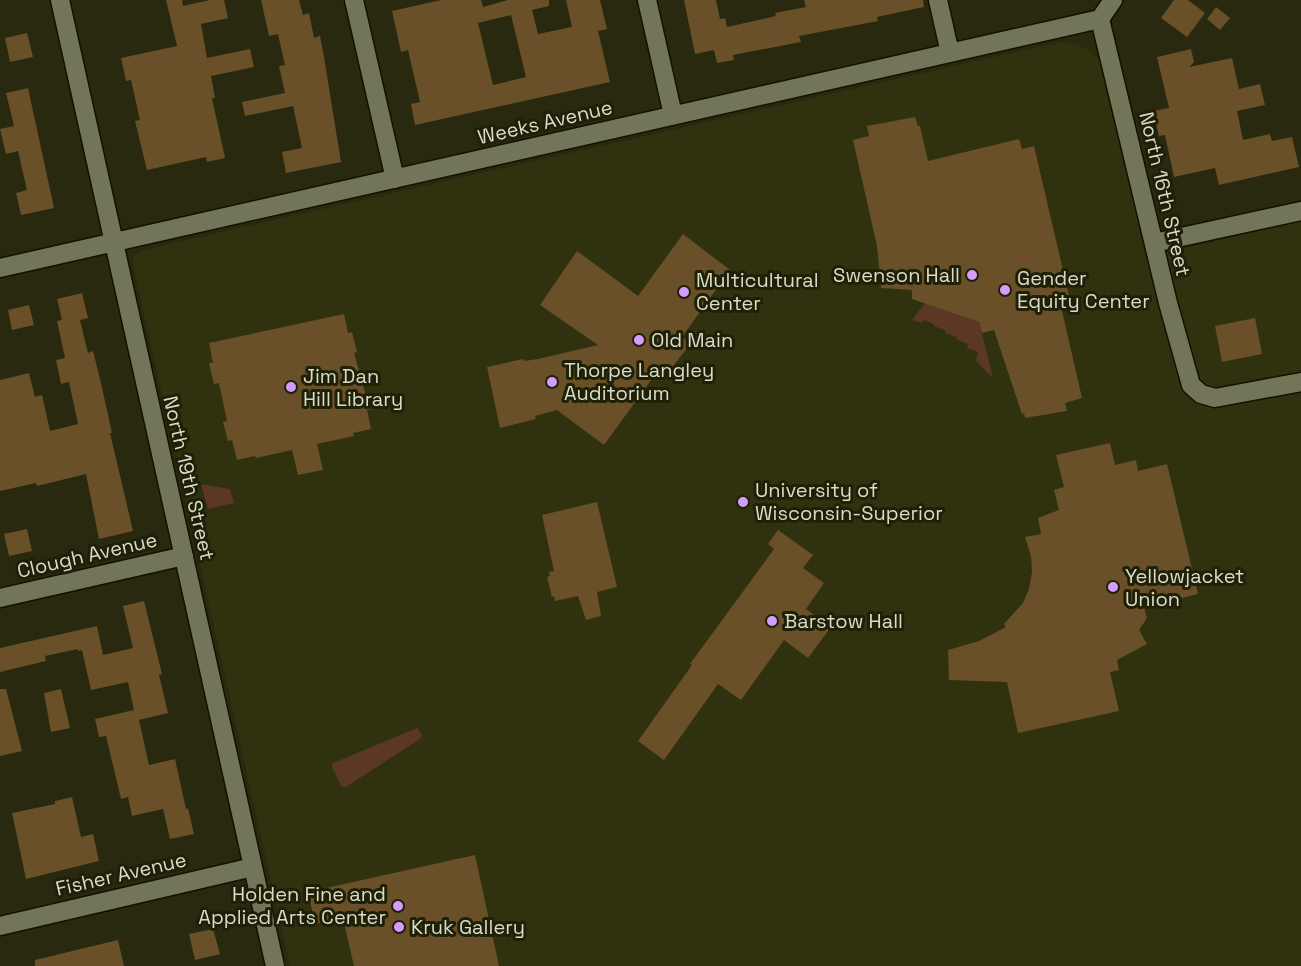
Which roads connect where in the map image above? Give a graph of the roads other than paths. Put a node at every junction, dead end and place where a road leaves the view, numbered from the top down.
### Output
1 (60, 0) edge
2 (354, 0) edge
3 (647, 0) edge
4 (938, 0) edge
5 (1113, 0) edge
6 (1100, 20) junction
7 (950, 53) junction
8 (673, 116) junction
9 (395, 179) junction
10 (1301, 211) edge
11 (114, 242) junction
12 (1154, 243) junction
13 (0, 268) edge
14 (1301, 382) edge
15 (184, 556) junction
16 (0, 598) edge
17 (253, 867) junction
18 (0, 926) edge
19 (275, 966) edge

1 - 11 street, North 19th Street
2 - 9 street
3 - 8 street
4 - 7 street
5 - 6 street
6 - 7 street, Weeks Avenue
6 - 12 street, North 16th Street
7 - 8 street, Weeks Avenue
8 - 9 street, Weeks Avenue
9 - 11 street, Weeks Avenue
10 - 12 street
11 - 13 street, Weeks Avenue
11 - 15 street, North 19th Street
12 - 14 street, North 16th Street
15 - 16 street, Clough Avenue
15 - 17 street, North 19th Street
17 - 18 street, Fisher Avenue
17 - 19 street, North 19th Street

